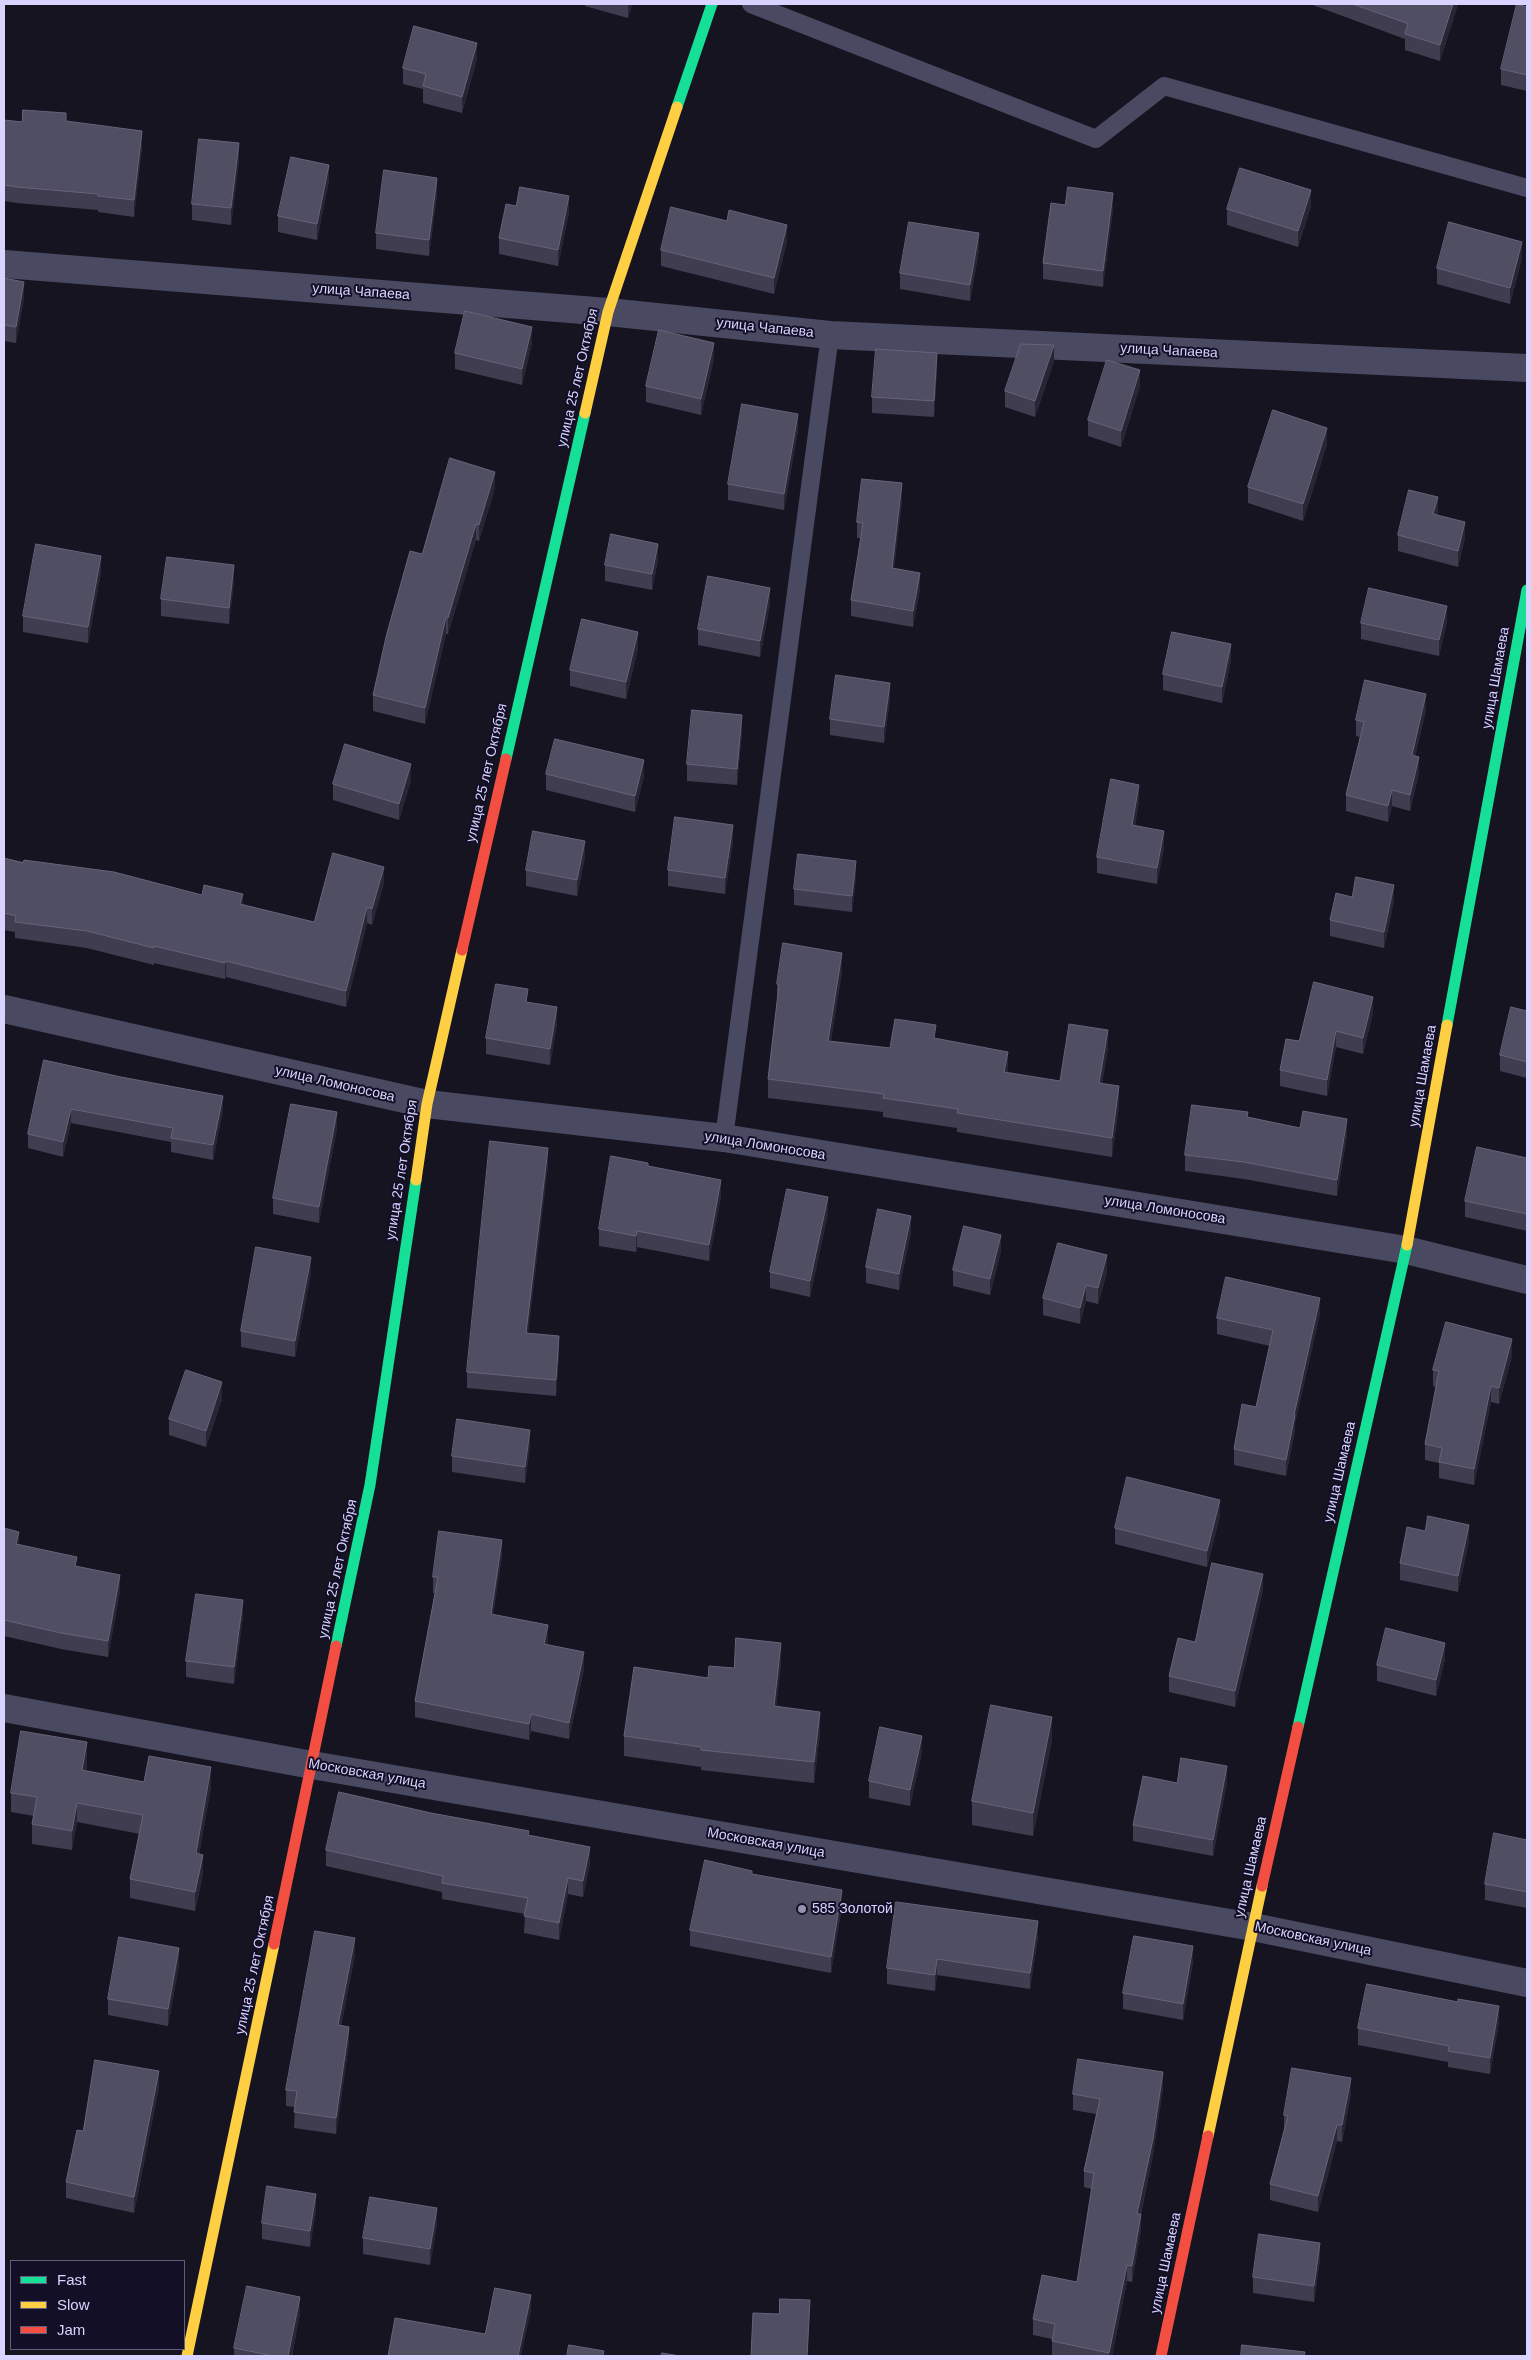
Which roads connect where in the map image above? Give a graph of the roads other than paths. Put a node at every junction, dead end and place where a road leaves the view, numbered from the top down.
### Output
1 (712, 4) edge
2 (752, 4) edge
3 (1527, 188) edge
4 (4, 264) edge
5 (608, 312) junction
6 (830, 335) junction
7 (1527, 368) edge
8 (1527, 590) edge
9 (4, 1009) edge
10 (427, 1104) junction
11 (724, 1138) junction
12 (1406, 1250) junction
13 (1527, 1280) edge
14 (4, 1708) edge
15 (312, 1765) junction
16 (1253, 1927) junction
17 (1527, 1983) edge
18 (187, 2356) edge
19 (1161, 2356) edge

1 - 5 street, улица 25 лет Октября
2 - 3 lane
4 - 5 street, улица Чапаева
5 - 6 street, улица Чапаева
5 - 10 street, улица 25 лет Октября
6 - 7 street, улица Чапаева
6 - 11 lane
8 - 12 street, улица Шамаева
9 - 10 street, улица Ломоносова
10 - 11 street, улица Ломоносова
10 - 15 street, улица 25 лет Октября
11 - 12 street, улица Ломоносова
12 - 13 street, улица Ломоносова
12 - 16 street, улица Шамаева
14 - 15 street, Московская улица
15 - 16 street, Московская улица
15 - 18 street, улица 25 лет Октября
16 - 17 street, Московская улица
16 - 19 street, улица Шамаева

